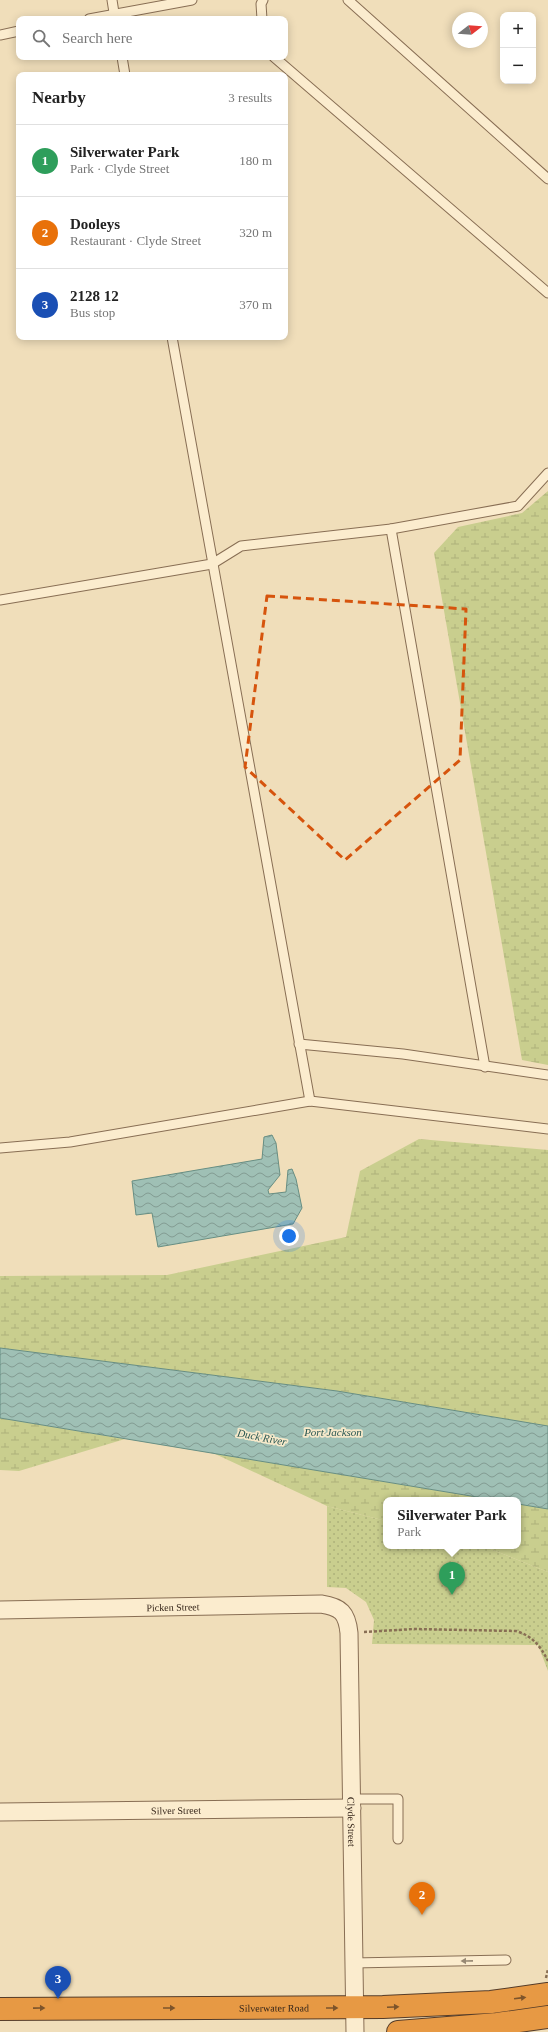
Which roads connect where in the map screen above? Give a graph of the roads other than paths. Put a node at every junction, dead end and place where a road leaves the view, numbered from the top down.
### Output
1 (112, 0) edge
2 (192, 0) edge
3 (263, 0) edge
4 (348, 0) edge
5 (115, 16) edge
6 (120, 16) edge
7 (262, 16) edge
8 (16, 32) edge
9 (0, 35) edge
10 (122, 60) edge
11 (277, 60) edge
12 (124, 72) edge
13 (548, 179) edge
14 (548, 293) edge
15 (173, 340) edge
16 (548, 473) edge
17 (391, 529) junction
18 (212, 564) junction
19 (0, 600) edge
20 (299, 1044) junction
21 (485, 1067) junction
22 (548, 1075) edge
23 (310, 1101) junction
24 (548, 1129) edge
25 (0, 1148) edge
26 (0, 1610) edge
27 (343, 1613) joint
28 (352, 1803) junction
29 (0, 1812) edge
30 (398, 1839) dead end
31 (506, 1960) dead end
32 (353, 1963) junction
33 (548, 1994) edge
34 (0, 2008) edge
35 (354, 2008) junction
36 (548, 2018) edge
37 (355, 2032) edge
38 (398, 2032) edge
39 (505, 2032) edge

1 - 5 lane
2 - 6 lane
3 - 7 lane
4 - 13 lane
8 - 9 lane
10 - 12 lane
11 - 14 lane
15 - 18 lane
16 - 17 lane
17 - 18 lane
17 - 21 lane
18 - 19 lane
18 - 20 lane
20 - 21 lane
20 - 23 lane
21 - 22 lane
23 - 24 lane
23 - 25 lane
26 - 27 street, Picken Street
27 - 28 street, Clyde Street
28 - 29 street, Silver Street
28 - 30 lane
28 - 32 street, Clyde Street
31 -> 32 lane
32 - 35 street, Clyde Street
35 -> 33 highway, Silverwater Road
34 -> 35 highway, Silverwater Road
35 - 37 street, Clyde Street
36 - 38 highway
36 - 39 highway

